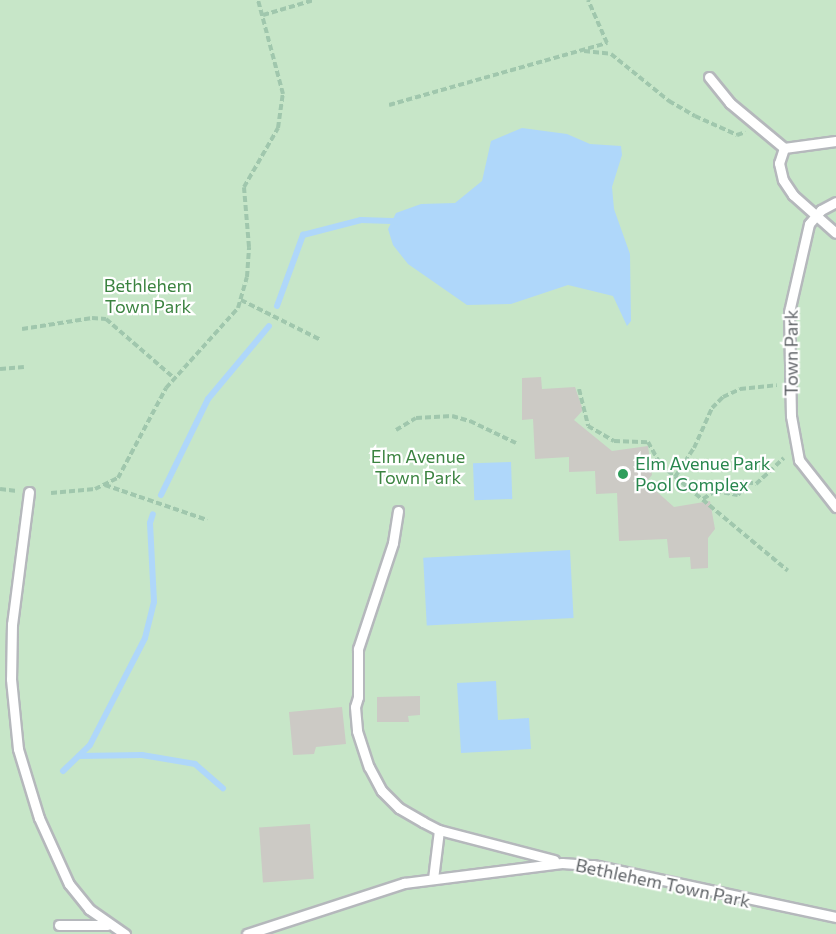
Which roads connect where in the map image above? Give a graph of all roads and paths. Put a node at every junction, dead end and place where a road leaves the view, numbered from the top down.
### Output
1 (258, 0) edge
2 (314, 0) edge
3 (588, 0) edge
4 (263, 15) junction
5 (583, 50) junction
6 (709, 77) dead end
7 (389, 105) dead end
8 (761, 126) junction
9 (836, 141) edge
10 (784, 148) junction
11 (836, 202) edge
12 (818, 215) junction
13 (836, 233) edge
14 (241, 300) junction
15 (22, 329) dead end
16 (321, 340) dead end
17 (24, 367) dead end
18 (0, 369) edge
19 (174, 378) junction
20 (790, 384) junction
21 (579, 388) dead end
22 (396, 430) dead end
23 (516, 443) dead end
24 (797, 449) junction
25 (675, 477) junction
26 (104, 485) junction
27 (0, 489) edge
28 (25, 491) joint
29 (51, 493) dead end
30 (703, 499) junction
31 (836, 507) edge
32 (398, 511) dead end
33 (207, 520) dead end
34 (788, 571) dead end
35 (439, 830) junction
36 (562, 862) junction
37 (433, 879) junction
38 (836, 917) edge
39 (58, 925) dead end
40 (107, 925) junction
41 (125, 934) edge
42 (247, 934) edge

1 - 4 path
2 - 4 path
3 - 5 path
4 - 14 path
5 - 7 path
5 - 8 path
6 - 8 lane
8 - 10 lane
9 - 10 lane
10 - 12 lane
11 - 12 lane, Town Park
12 - 13 lane
12 - 20 lane, Town Park
14 - 16 path
14 - 19 path
15 - 19 path
17 - 18 path
19 - 26 path
20 - 24 lane, Town Park
20 - 25 path
21 - 25 path
22 - 23 path
24 - 30 path
24 - 31 lane, Town Park
25 - 30 path
26 - 29 path
26 - 33 path
27 - 28 path
28 - 40 lane
30 - 34 path
32 - 35 lane
35 - 36 lane
35 - 37 lane
36 - 37 lane, Bethlehem Town Park
36 - 38 lane, Bethlehem Town Park
37 - 42 lane, Bethlehem Town Park
39 - 40 lane
40 - 41 lane

